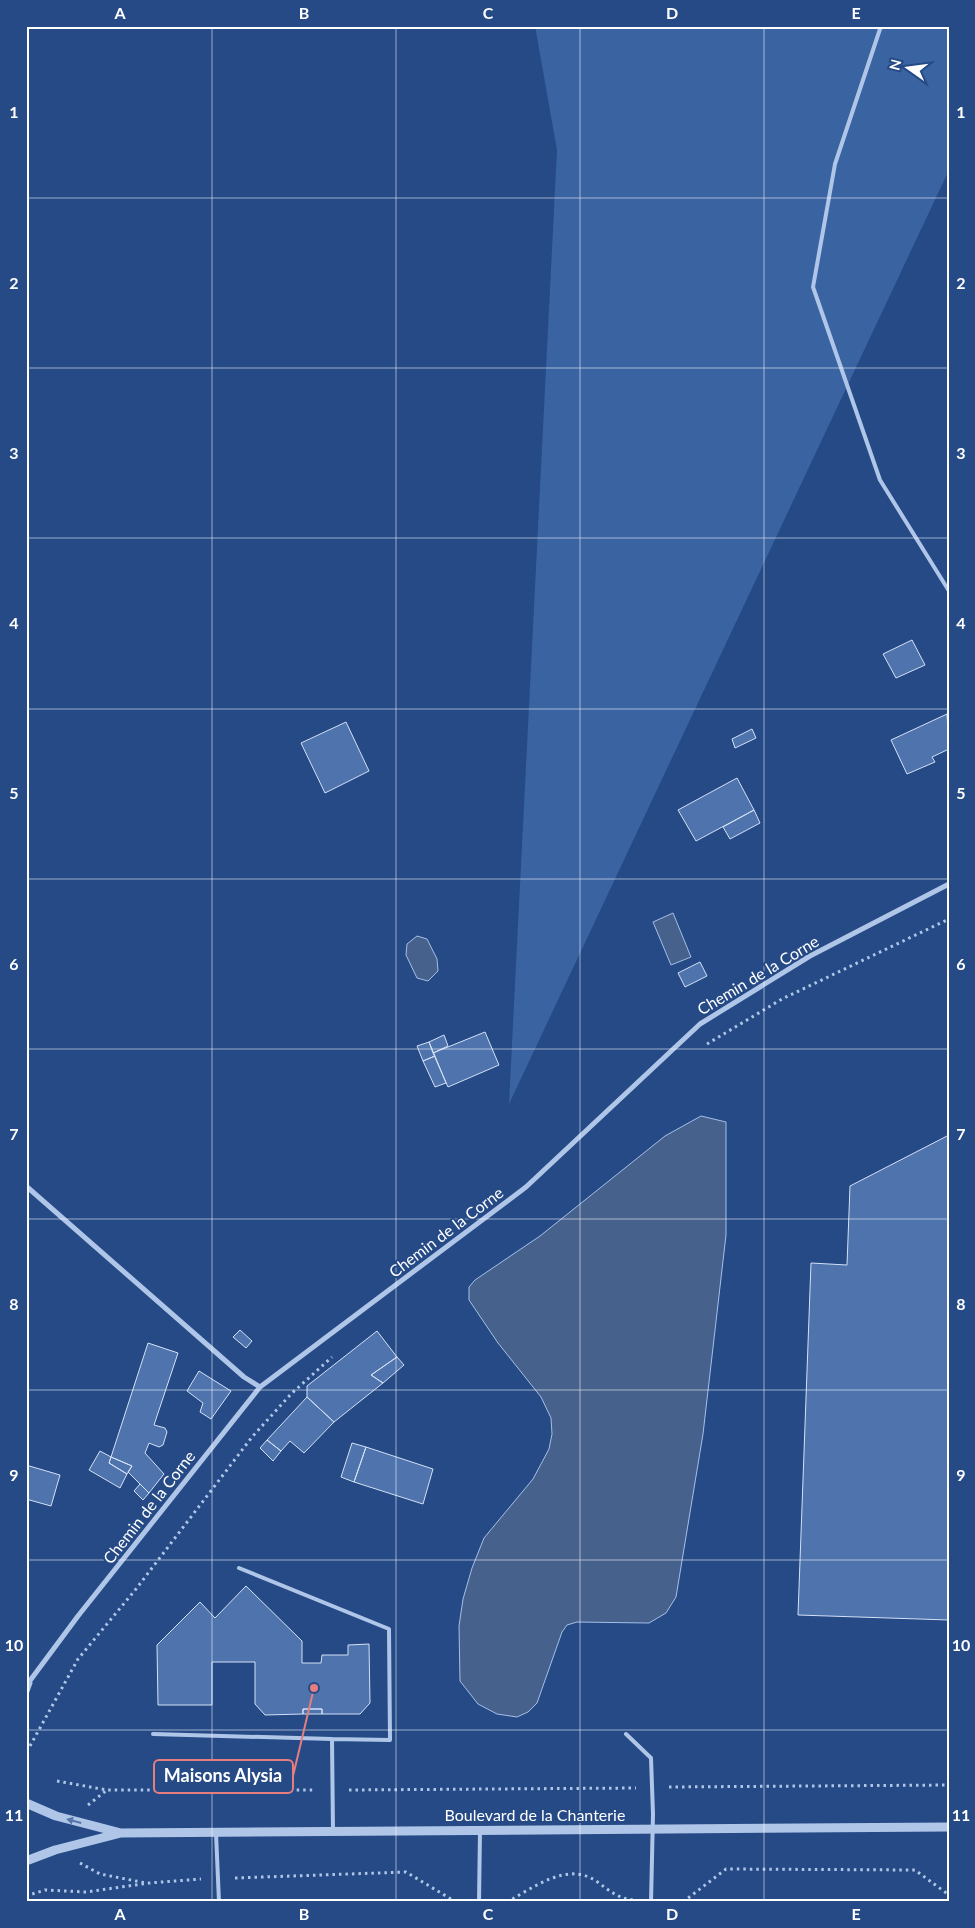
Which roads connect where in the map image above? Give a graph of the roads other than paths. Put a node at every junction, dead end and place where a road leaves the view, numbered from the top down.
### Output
1 (881, 26) edge
2 (949, 591) edge
3 (949, 884) edge
4 (26, 1186) edge
5 (260, 1387) junction
6 (239, 1568) dead end
7 (28, 1684) edge
8 (26, 1694) edge
9 (153, 1734) dead end
10 (626, 1734) dead end
11 (332, 1739) junction
12 (26, 1803) edge
13 (949, 1827) edge
14 (651, 1830) junction
15 (480, 1831) junction
16 (216, 1832) junction
17 (333, 1832) junction
18 (121, 1834) junction
19 (26, 1861) edge
20 (219, 1902) edge
21 (479, 1902) edge
22 (651, 1902) edge

1 - 2 lane
3 - 5 street, Chemin de la Corne
4 - 5 street
5 - 7 street, Chemin de la Corne
6 - 11 lane
7 - 8 street, Chemin de la Corne
9 - 11 lane
10 - 14 lane
11 - 17 lane
18 -> 12 street, Boulevard de la Chanterie
13 - 14 street, Boulevard de la Chanterie
14 - 15 street, Boulevard de la Chanterie
14 - 22 lane
15 - 17 street, Boulevard de la Chanterie
15 - 21 lane
16 - 17 street, Boulevard de la Chanterie
16 - 18 street, Boulevard de la Chanterie
16 - 20 lane
18 - 19 street, Boulevard de la Chanterie

